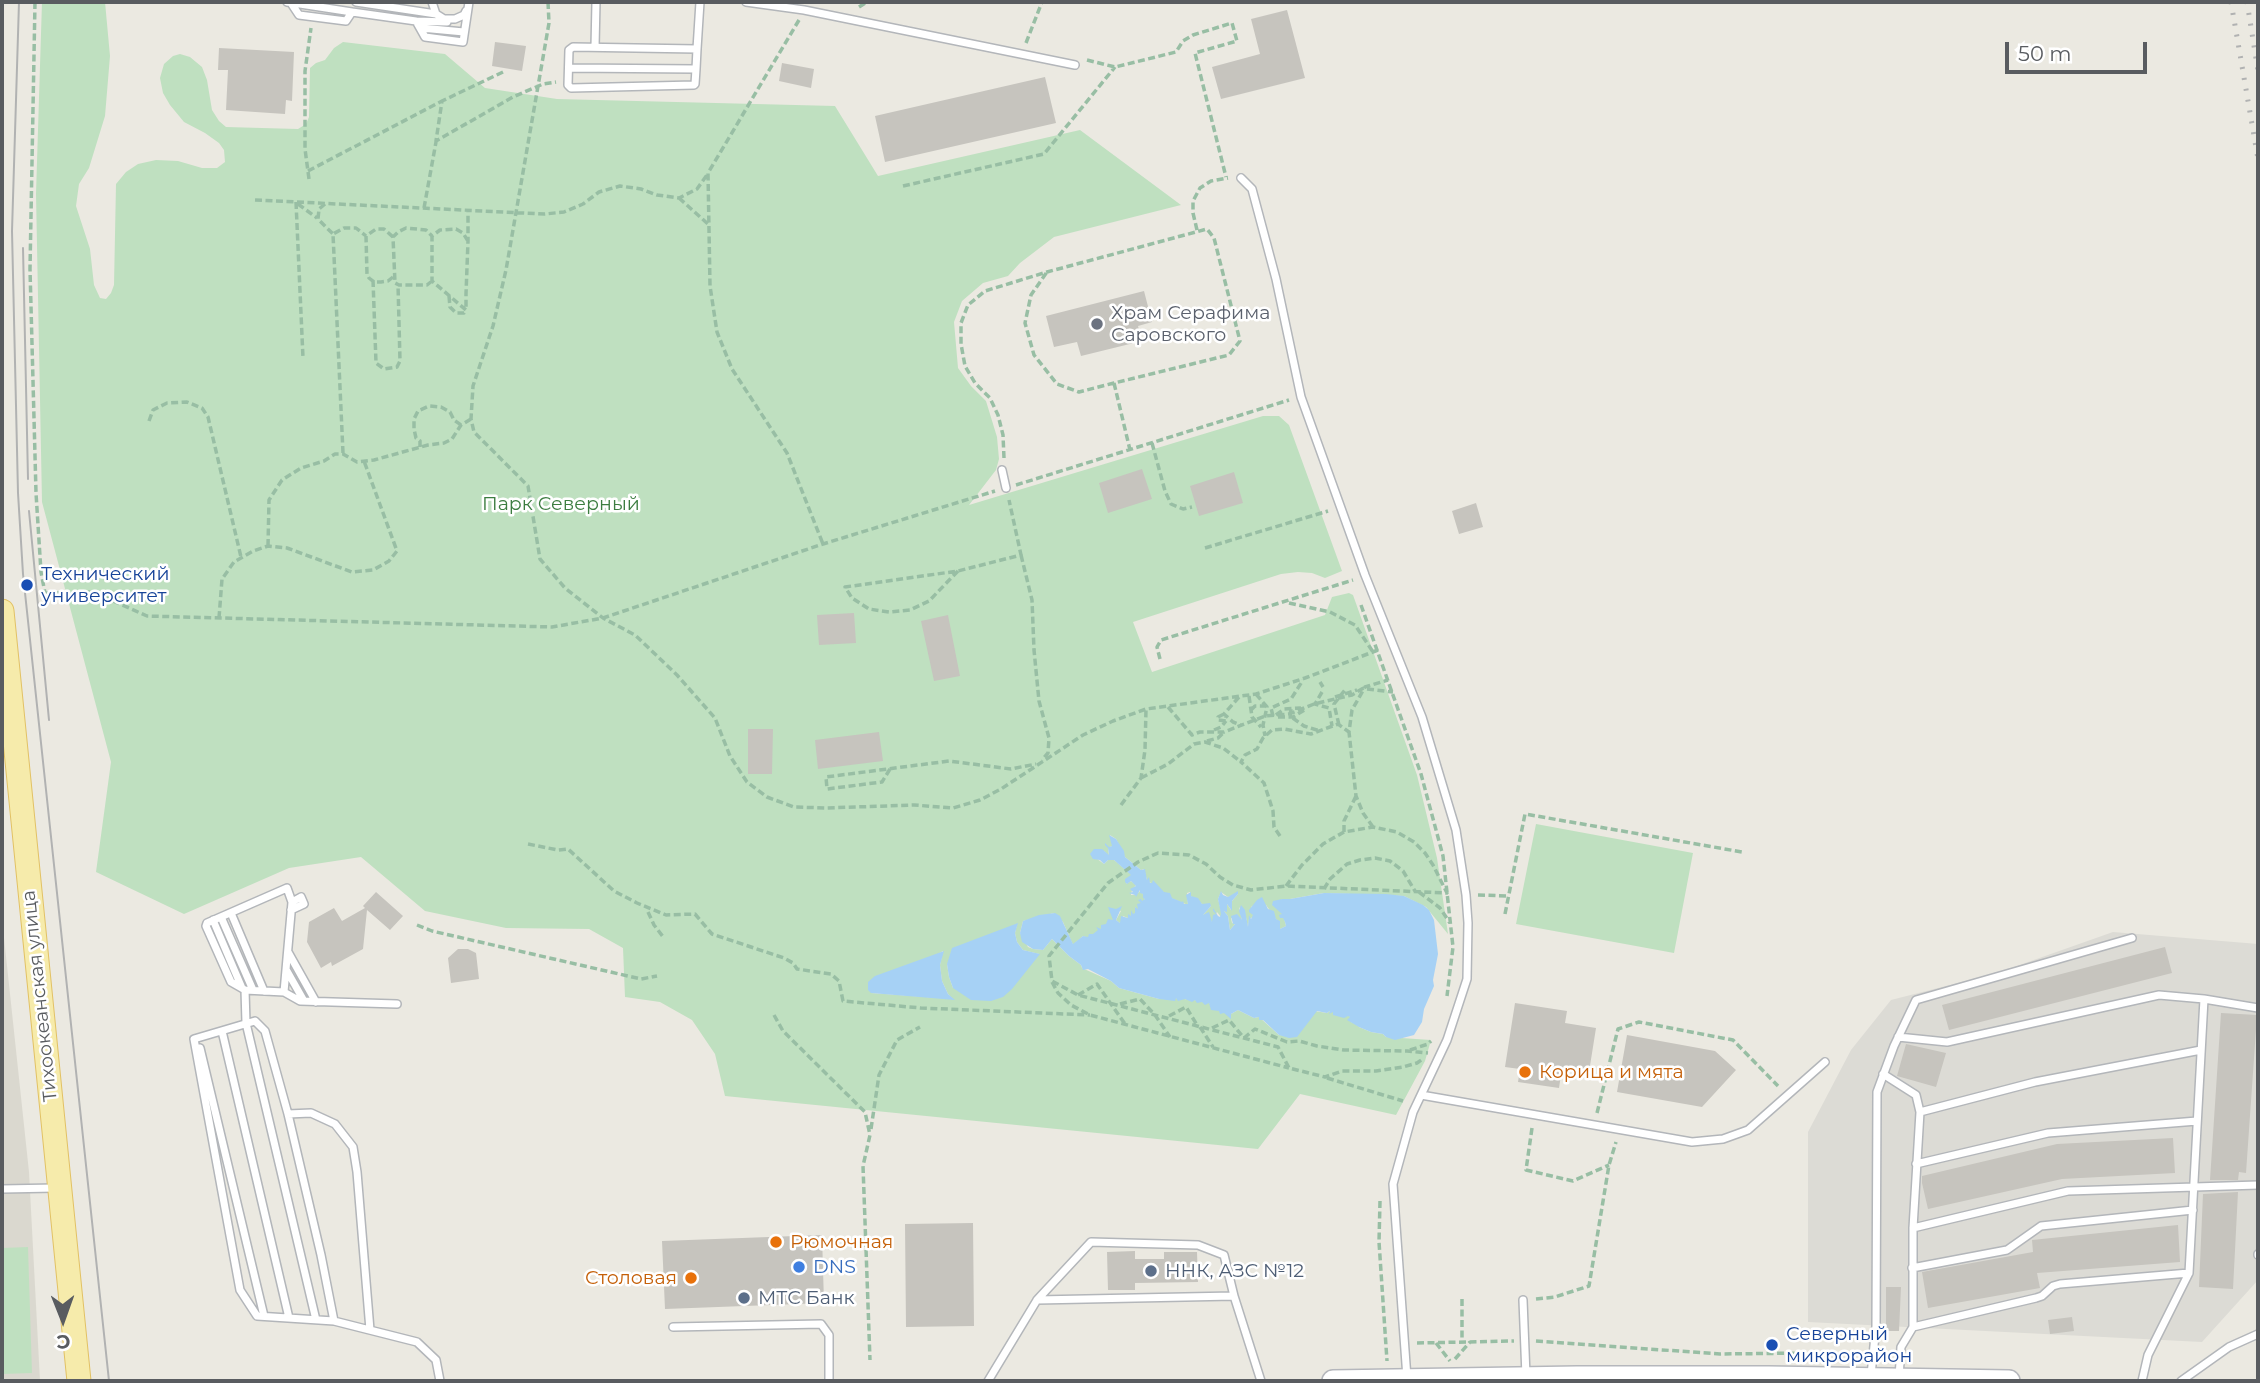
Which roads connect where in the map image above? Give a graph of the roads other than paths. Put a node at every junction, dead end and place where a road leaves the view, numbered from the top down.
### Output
1 (289, 2) edge
2 (356, 2) edge
3 (432, 2) edge
4 (596, 2) edge
5 (700, 2) edge
6 (746, 2) edge
7 (469, 4) edge
8 (352, 12) junction
9 (436, 14) junction
10 (416, 21) junction
11 (466, 23) junction
12 (595, 47) junction
13 (697, 49) junction
14 (1075, 65) dead end
15 (569, 68) junction
16 (696, 68) junction
17 (1241, 178) road end
18 (1002, 470) road end
19 (1006, 488) road end
20 (2, 611) edge
21 (230, 913) junction
22 (221, 917) junction
23 (2132, 938) dead end
24 (288, 951) junction
25 (286, 970) junction
26 (247, 990) junction
27 (264, 991) junction
28 (287, 991) junction
29 (2204, 999) junction
30 (304, 1001) junction
31 (316, 1002) junction
32 (397, 1004) dead end
33 (2258, 1008) edge
34 (246, 1023) junction
35 (222, 1031) junction
36 (1898, 1037) junction
37 (198, 1038) junction
38 (2201, 1050) junction
39 (1825, 1062) dead end
40 (1883, 1074) junction
41 (1421, 1096) junction
42 (1920, 1112) junction
43 (288, 1114) junction
44 (2197, 1121) junction
45 (1916, 1164) junction
46 (2258, 1185) edge
47 (2194, 1186) junction
48 (59, 1188) junction
49 (2, 1189) edge
50 (2193, 1210) junction
51 (1913, 1228) junction
52 (1912, 1268) junction
53 (2189, 1273) junction
54 (1234, 1296) junction
55 (1037, 1300) junction
56 (1523, 1300) road end
57 (264, 1316) junction
58 (289, 1318) junction
59 (316, 1320) junction
60 (334, 1321) junction
61 (673, 1327) dead end
62 (1913, 1327) junction
63 (370, 1330) junction
64 (2258, 1334) edge
65 (1526, 1377) junction
66 (1802, 1378) edge
67 (1871, 1378) junction
68 (1899, 1378) junction
69 (1577, 1379) edge
70 (1408, 1380) edge
71 (79, 1381) edge
72 (440, 1381) edge
73 (830, 1381) edge
74 (988, 1381) edge
75 (1261, 1381) edge
76 (1333, 1381) edge
77 (2009, 1381) edge
78 (2142, 1381) edge
79 (2181, 1381) edge

1 - 8 lane
1 - 8 lane
2 - 9 lane
3 - 9 lane
4 - 12 lane
5 - 13 lane
6 - 14 lane
7 - 9 lane
7 - 11 lane
8 - 10 lane
10 - 11 lane
10 - 11 lane
12 - 13 lane
12 - 15 lane
13 - 16 lane
15 - 16 lane
15 - 16 lane
17 - 41 lane
18 - 19 lane
20 - 48 main road, Тихоокеанская улица
21 - 22 lane
21 - 24 lane
21 - 27 lane
22 - 26 lane
22 - 26 lane
23 - 36 lane
24 - 25 lane
24 - 31 lane
25 - 28 lane
25 - 30 lane
26 - 27 lane
26 - 34 lane
27 - 28 lane
28 - 30 lane
29 - 33 lane
29 - 36 lane
29 - 38 lane
30 - 31 lane
31 - 32 lane
34 - 35 lane
34 - 43 lane
34 - 59 lane
35 - 37 lane
35 - 58 lane
36 - 40 lane
37 - 57 lane
37 - 57 lane
38 - 42 lane
38 - 44 lane
39 - 41 lane
40 - 42 lane
40 - 67 lane
41 - 70 lane
42 - 45 lane
43 - 60 lane
43 - 63 lane
44 - 45 lane
44 - 47 lane
45 - 51 lane
46 - 47 lane
47 - 50 lane
47 - 51 lane
48 - 49 lane
48 - 71 main road, Тихоокеанская улица
50 - 52 lane
50 - 53 lane
51 - 52 lane
52 - 62 lane
53 - 62 lane
53 - 78 lane
54 - 55 lane
54 - 55 lane
54 - 75 lane
55 - 74 lane
56 - 65 lane
57 - 58 lane
58 - 59 lane
59 - 60 lane
60 - 63 lane
61 - 73 lane
62 - 68 lane
63 - 72 lane
64 - 79 lane
65 - 69 main road
65 - 70 main road
66 - 67 main road
66 - 69 main road
67 - 68 main road
68 - 77 main road
70 - 76 main road

